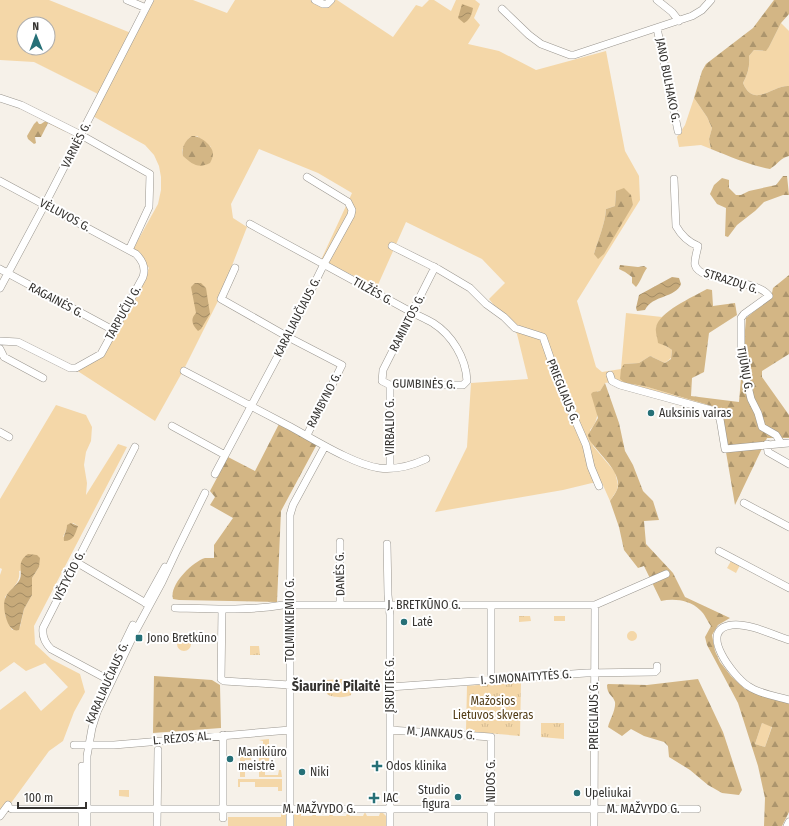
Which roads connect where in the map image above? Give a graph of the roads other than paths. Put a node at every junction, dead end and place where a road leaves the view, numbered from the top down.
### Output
1 (127, 0) edge
2 (150, 0) edge
3 (315, 0) edge
4 (331, 0) edge
5 (657, 0) edge
6 (711, 0) edge
7 (146, 8) junction
8 (502, 9) dead end
9 (679, 21) junction
10 (657, 28) junction
11 (0, 98) edge
12 (678, 131) dead end
13 (81, 135) junction
14 (307, 177) dead end
15 (674, 179) dead end
16 (0, 181) edge
17 (46, 204) junction
18 (250, 224) dead end
19 (392, 246) dead end
20 (128, 250) junction
21 (324, 264) junction
22 (435, 267) junction
23 (235, 268) dead end
24 (0, 269) edge
25 (8, 274) junction
26 (0, 288) edge
27 (769, 296) joint
28 (413, 313) junction
29 (113, 330) junction
30 (288, 337) junction
31 (0, 341) edge
32 (0, 349) edge
33 (184, 371) dead end
34 (610, 375) dead end
35 (43, 378) dead end
36 (382, 381) joint
37 (466, 383) joint
38 (390, 386) junction
39 (251, 406) junction
40 (172, 426) dead end
41 (0, 432) edge
42 (306, 436) junction
43 (9, 437) dead end
44 (785, 443) edge
45 (763, 445) junction
46 (325, 446) junction
47 (135, 447) dead end
48 (225, 455) junction
49 (426, 459) dead end
50 (789, 464) edge
51 (390, 468) junction
52 (215, 474) dead end
53 (599, 486) dead end
54 (205, 493) dead end
55 (744, 503) dead end
56 (789, 527) edge
57 (340, 542) dead end
58 (387, 544) dead end
59 (719, 551) dead end
60 (76, 562) junction
61 (666, 574) dead end
62 (789, 588) edge
63 (147, 604) junction
64 (290, 605) junction
65 (340, 605) junction
66 (595, 605) junction
67 (389, 606) junction
68 (491, 606) junction
69 (175, 608) dead end
70 (222, 609) junction
71 (789, 640) edge
72 (657, 666) dead end
73 (594, 673) junction
74 (107, 679) junction
75 (491, 680) junction
76 (290, 685) junction
77 (390, 687) junction
78 (789, 700) edge
79 (290, 730) junction
80 (390, 730) junction
81 (223, 735) junction
82 (491, 737) joint
83 (74, 745) dead end
84 (86, 746) junction
85 (158, 750) dead end
86 (85, 809) junction
87 (158, 809) junction
88 (223, 809) junction
89 (290, 809) junction
90 (390, 809) junction
91 (491, 809) junction
92 (594, 809) junction
93 (697, 809) dead end
94 (0, 816) edge
95 (223, 818) dead end
96 (789, 822) edge
97 (82, 826) edge
98 (87, 826) edge
99 (157, 826) edge
100 (290, 826) edge
101 (390, 826) edge
102 (491, 826) edge
103 (594, 826) edge
104 (787, 826) edge

1 - 7 street
2 - 7 street, VARNĖS G.
3 - 4 street
5 - 9 street
6 - 9 street
7 - 13 street, VARNĖS G.
8 - 10 street
9 - 10 street
10 - 12 street, JANO BULHAKO G.
11 - 13 street
13 - 17 street, VARNĖS G.
13 - 20 street
14 - 21 street, KARALIAUČIAUS G.
15 - 27 street, STRAZDŲ G.
16 - 17 street, VĖLUVOS G.
17 - 20 street, VĖLUVOS G.
17 - 25 street, VARNĖS G.
18 - 21 street, TILŽĖS G.
19 - 22 street
20 - 29 street, TARPUČIŲ G.
21 - 28 street, TILŽĖS G.
21 - 30 street, KARALIAUČIAUS G.
22 - 28 street, RAMINTOS G.
22 - 53 street, PRIEGLIAUS G.
23 - 30 street
24 - 25 street, RAGAINĖS G.
25 - 26 street, VARNĖS G.
25 - 29 street, RAGAINĖS G.
27 - 44 street, TIJŪNŲ G.
28 - 36 street, RAMINTOS G.
28 - 37 street, TILŽĖS G.
29 - 31 street, TARPUČIŲ G.
30 - 39 street, KARALIAUČIAUS G.
30 - 42 street, RAMBYNO G.
32 - 35 street
33 - 39 street
34 - 45 street, TIJŪNŲ G.
36 - 38 street, GUMBINĖS G.
37 - 38 street, GUMBINĖS G.
38 - 51 street, VIRBALIO G.
39 - 42 street
39 - 48 street, KARALIAUČIAUS G.
40 - 48 street
41 - 43 street
42 - 46 street
44 - 45 street, TIJŪNŲ G.
45 - 50 street
46 - 51 street
46 - 64 street, TOLMINKIEMIO G.
47 - 60 street, VIŠTYČIO G.
48 - 52 street, KARALIAUČIAUS G.
49 - 51 street
54 - 63 street, KARALIAUČIAUS G.
55 - 56 street
57 - 65 street, DANĖS G.
58 - 67 street, ĮSRUTIES G.
59 - 62 street
60 - 63 street
60 - 74 street, VIŠTYČIO G.
61 - 66 street, J. BRETKŪNO G.
63 - 74 street, KARALIAUČIAUS G.
63 - 84 street, KARALIAUČIAUS G.
64 - 65 street, J. BRETKŪNO G.
64 - 70 street, J. BRETKŪNO G.
64 - 76 street, TOLMINKIEMIO G.
65 - 67 street, J. BRETKŪNO G.
66 - 68 street, J. BRETKŪNO G.
66 - 73 street, PRIEGLIAUS G.
67 - 68 street, J. BRETKŪNO G.
67 - 77 street, ĮSRUTIES G.
68 - 75 street
69 - 70 street, J. BRETKŪNO G.
70 - 76 street
71 - 78 street
72 - 73 street, I. SIMONAITYTĖS G.
73 - 75 street, I. SIMONAITYTĖS G.
73 - 92 street, PRIEGLIAUS G.
74 - 84 street, KARALIAUČIAUS G.
75 - 77 street, I. SIMONAITYTĖS G.
76 - 79 street, TOLMINKIEMIO G.
77 - 80 street, ĮSRUTIES G.
79 - 81 street, L. RĖZOS AL.
79 - 89 street, TOLMINKIEMIO G.
80 - 82 street, M. JANKAUS G.
80 - 90 street, ĮSRUTIES G.
81 - 84 street, L. RĖZOS AL.
81 - 88 street
82 - 91 street, NIDOS G.
83 - 84 street, L. RĖZOS AL.
84 - 86 street, KARALIAUČIAUS G.
85 - 87 street
86 - 87 street, M. MAŽVYDO G.
86 - 94 street, M. MAŽVYDO G.
86 - 97 street, KARALIAUČIAUS G.
86 - 98 street, KARALIAUČIAUS G.
87 - 88 street, M. MAŽVYDO G.
87 - 99 street
88 - 89 street, M. MAŽVYDO G.
88 - 95 street
89 - 90 street, M. MAŽVYDO G.
89 - 100 street, TOLMINKIEMIO G.
90 - 91 street, M. MAŽVYDO G.
90 - 101 street, ĮSRUTIES G.
91 - 92 street, M. MAŽVYDO G.
91 - 102 street, NIDOS G.
92 - 93 street, M. MAŽVYDO G.
92 - 103 street, PRIEGLIAUS G.
96 - 104 street

